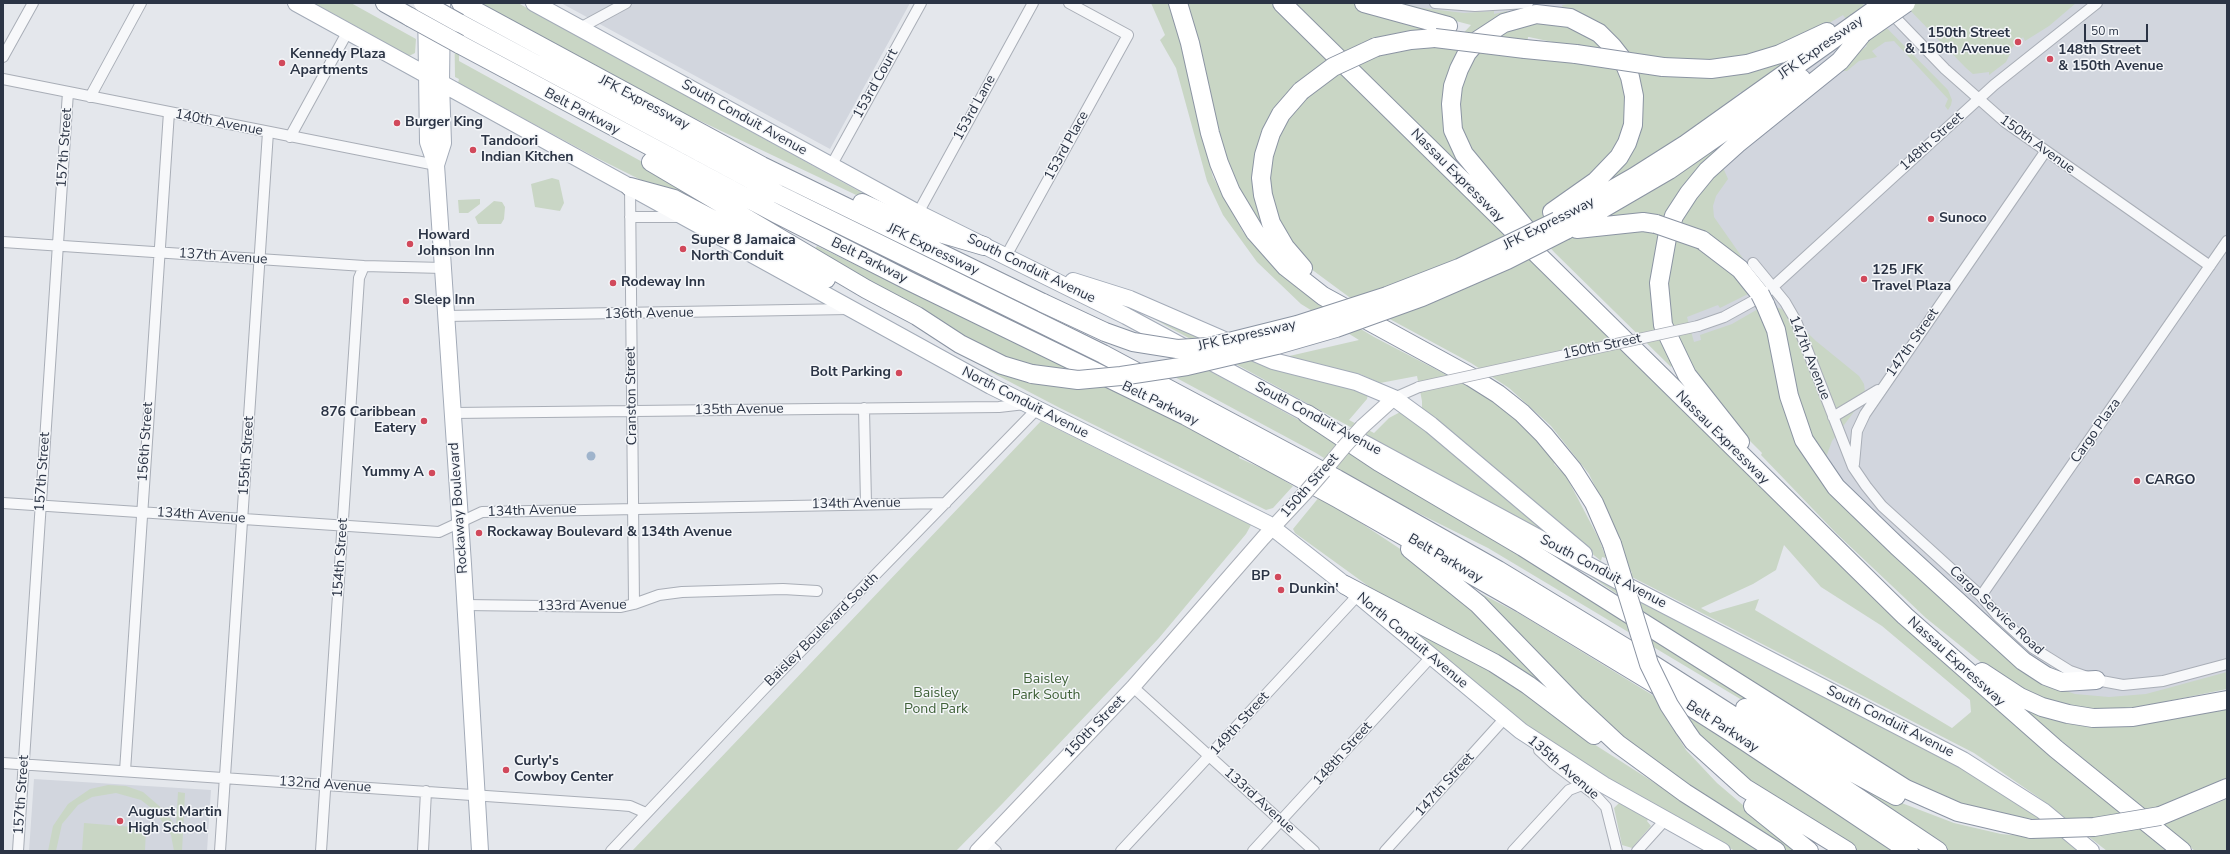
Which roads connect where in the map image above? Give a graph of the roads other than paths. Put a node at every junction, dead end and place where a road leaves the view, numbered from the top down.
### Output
1 (33, 3) edge
2 (141, 3) edge
3 (296, 3) edge
4 (385, 3) edge
5 (423, 3) edge
6 (426, 3) edge
7 (442, 3) edge
8 (461, 3) edge
9 (534, 3) edge
10 (626, 3) edge
11 (921, 3) edge
12 (1033, 3) edge
13 (1069, 3) edge
14 (1178, 3) edge
15 (1282, 3) edge
16 (1364, 3) edge
17 (1435, 3) edge
18 (1528, 3) edge
19 (1876, 3) edge
20 (1883, 3) edge
21 (1906, 3) edge
22 (2097, 3) edge
23 (1857, 24) junction
24 (580, 28) junction
25 (348, 31) junction
26 (1525, 46) junction
27 (3, 57) edge
28 (3, 79) edge
29 (434, 79) junction
30 (538, 88) junction
31 (68, 92) junction
32 (90, 96) junction
33 (1978, 100) junction
34 (169, 112) junction
35 (673, 119) junction
36 (268, 132) junction
37 (290, 137) junction
38 (2045, 152) junction
39 (436, 165) junction
40 (831, 166) junction
41 (630, 187) junction
42 (918, 213) junction
43 (630, 217) junction
44 (686, 217) junction
45 (1558, 221) junction
46 (3, 242) edge
47 (2227, 242) edge
48 (58, 246) junction
49 (984, 246) junction
50 (159, 253) junction
51 (1006, 256) junction
52 (260, 260) junction
53 (1753, 263) dead end
54 (364, 266) junction
55 (2210, 266) junction
56 (443, 268) junction
57 (1032, 269) junction
58 (1772, 288) junction
59 (859, 299) junction
60 (631, 314) junction
61 (446, 316) junction
62 (1404, 341) junction
63 (1662, 379) junction
64 (1882, 388) junction
65 (1394, 398) junction
66 (1030, 407) junction
67 (864, 408) junction
68 (632, 411) junction
69 (453, 414) junction
70 (1307, 414) junction
71 (1833, 417) junction
72 (1853, 467) junction
73 (1338, 498) junction
74 (1784, 498) junction
75 (3, 503) edge
76 (946, 503) junction
77 (866, 504) junction
78 (41, 505) junction
79 (633, 508) junction
80 (141, 512) junction
81 (242, 518) junction
82 (461, 521) junction
83 (343, 525) junction
84 (1273, 528) junction
85 (1498, 570) junction
86 (1620, 582) junction
87 (1351, 590) junction
88 (817, 591) dead end
89 (1981, 596) junction
90 (634, 604) junction
91 (465, 605) junction
92 (1905, 616) junction
93 (1431, 657) junction
94 (2227, 664) edge
95 (2096, 680) junction
96 (1133, 687) junction
97 (2226, 700) edge
98 (1505, 718) junction
99 (1521, 731) junction
100 (1688, 735) junction
101 (1210, 757) junction
102 (3, 763) edge
103 (24, 765) junction
104 (124, 771) junction
105 (225, 778) junction
106 (326, 785) junction
107 (1582, 785) junction
108 (2227, 788) edge
109 (426, 791) junction
110 (1685, 793) junction
111 (476, 794) junction
112 (2227, 796) edge
113 (646, 813) junction
114 (2160, 816) junction
115 (1666, 819) junction
116 (1281, 822) junction
117 (2031, 829) junction
118 (986, 848) edge
119 (18, 851) edge
120 (220, 851) edge
121 (321, 851) edge
122 (423, 851) edge
123 (480, 851) edge
124 (610, 851) edge
125 (1121, 851) edge
126 (1253, 851) edge
127 (1314, 851) edge
128 (1384, 851) edge
129 (1513, 851) edge
130 (1617, 851) edge
131 (1637, 851) edge
132 (1722, 851) edge
133 (1776, 851) edge
134 (1808, 851) edge
135 (1847, 851) edge
136 (1909, 851) edge
137 (1938, 851) edge
138 (2091, 851) edge
139 (2182, 851) edge

1 - 27 street
2 - 32 street, 157th Street
3 - 25 main road, North Conduit Avenue
4 - 30 highway, Belt Parkway, bridge
5 - 85 highway, Belt Parkway, bridge
6 - 29 main road, Rockaway Boulevard
7 - 29 main road, Rockaway Boulevard
8 - 35 highway, JFK Expressway
9 - 24 main road, South Conduit Avenue
10 - 24 street
11 - 40 street, 153rd Court
12 - 42 street, 153rd Lane
13 - 51 street, 153rd Place
14 - 62 highway
15 - 63 highway, Nassau Expressway
16 - 26 highway
17 - 18 street
19 - 23 highway
20 - 23 highway, JFK Expressway, bridge
20 - 33 street, 150th Avenue
21 - 23 highway, JFK Expressway, bridge
22 - 33 street, 148th Street
23 - 26 highway, bridge
23 - 45 highway, JFK Expressway
23 - 74 highway
24 - 40 main road, South Conduit Avenue
25 - 29 main road, North Conduit Avenue
25 - 37 street
26 - 62 highway, bridge
28 - 31 street, 140th Avenue
29 - 39 main road, Rockaway Boulevard
29 - 41 main road, North Conduit Avenue
30 - 59 highway
30 - 73 highway, Belt Parkway
31 - 32 street, 140th Avenue
31 - 48 street, 157th Street
32 - 34 street, 140th Avenue
33 - 38 street, 150th Avenue
33 - 58 street, 148th Street
34 - 36 street, 140th Avenue
34 - 50 street, 156th Street
35 - 45 highway, JFK Expressway, bridge
35 - 49 highway
36 - 37 street, 140th Avenue
36 - 52 street, 155th Street
37 - 39 street, 140th Avenue
38 - 55 street, 150th Avenue
38 - 64 street, 147th Street
39 - 56 main road, Rockaway Boulevard
40 - 42 main road, South Conduit Avenue
41 - 43 street, Cranston Street
41 - 44 main road, North Conduit Avenue
41 - 59 highway
42 - 49 main road, South Conduit Avenue
43 - 44 street
43 - 60 street, Cranston Street
44 - 59 main road, North Conduit Avenue
45 - 59 highway, JFK Expressway, bridge
45 - 63 highway
45 - 95 highway, bridge
46 - 48 street, 137th Avenue
47 - 55 street, Cargo Plaza
48 - 50 street, 137th Avenue
48 - 78 street, 157th Street
49 - 51 main road, South Conduit Avenue
50 - 52 street, 137th Avenue
50 - 80 street, 156th Street
51 - 57 main road, South Conduit Avenue
52 - 54 street, 137th Avenue
52 - 81 street, 155th Street
53 - 58 street, 147th Avenue
54 - 56 street, 137th Avenue
54 - 83 street, 154th Street
55 - 89 street, Cargo Plaza
56 - 61 main road, Rockaway Boulevard
57 - 65 main road
57 - 70 main road, South Conduit Avenue
58 - 65 street, 150th Street, bridge
58 - 71 street, 147th Avenue
59 - 60 street, 136th Avenue
59 - 66 main road, North Conduit Avenue
60 - 61 street, 136th Avenue
60 - 68 street, Cranston Street
61 - 69 main road, Rockaway Boulevard
62 - 100 highway, bridge
63 - 74 highway, Nassau Expressway
64 - 71 street, 147th Street
64 - 72 street
65 - 84 main road, 150th Street, bridge
65 - 86 main road
66 - 67 street, 135th Avenue
66 - 76 street, Baisley Boulevard South
66 - 84 main road, North Conduit Avenue
67 - 68 street, 135th Avenue
67 - 77 street
68 - 69 street, 135th Avenue
68 - 79 street, Cranston Street
69 - 82 main road, Rockaway Boulevard
70 - 86 main road, South Conduit Avenue
70 - 117 highway
71 - 72 street, Cargo Service Road
72 - 89 street, Cargo Service Road
73 - 110 highway
73 - 136 highway, Belt Parkway
74 - 92 highway, Nassau Expressway
75 - 78 street, 134th Avenue
76 - 77 street, 134th Avenue
76 - 113 street, Baisley Boulevard South
77 - 79 street, 134th Avenue
78 - 80 street, 134th Avenue
78 - 103 street, 157th Street
79 - 82 street, 134th Avenue
79 - 90 street, Cranston Street
80 - 81 street, 134th Avenue
80 - 104 street, 156th Street
81 - 83 street, 134th Avenue
81 - 105 street, 155th Street
82 - 83 street, 134th Avenue
82 - 91 main road, Rockaway Boulevard
83 - 106 street, 154th Street
84 - 87 main road, North Conduit Avenue
84 - 96 main road, 150th Street
85 - 117 highway
85 - 137 highway, Belt Parkway
86 - 138 main road, South Conduit Avenue
87 - 93 main road, North Conduit Avenue
87 - 101 street, 149th Street
87 - 110 highway
88 - 90 street, 133rd Avenue
89 - 95 street, Cargo Service Road
90 - 91 street, 133rd Avenue
91 - 111 main road, Rockaway Boulevard
92 - 97 highway
92 - 139 highway, Nassau Expressway
93 - 98 main road, North Conduit Avenue
93 - 116 street, 148th Street
94 - 95 street, Cargo Service Road
96 - 101 street, 133rd Avenue
96 - 118 main road, 150th Street
98 - 99 main road, North Conduit Avenue
98 - 128 street, 147th Street
99 - 107 street, 135th Avenue
99 - 115 main road, North Conduit Avenue
100 - 134 highway
100 - 135 highway
101 - 116 street, 133rd Avenue
101 - 125 street, 149th Street
102 - 103 street, 132nd Avenue
103 - 104 street, 132nd Avenue
103 - 119 street, 157th Street
104 - 105 street, 132nd Avenue
105 - 106 street, 132nd Avenue
105 - 120 street, 155th Street
106 - 109 street, 132nd Avenue
106 - 121 street, 154th Street
107 - 129 street
107 - 130 street, 135th Avenue
108 - 114 highway
109 - 111 street, 132nd Avenue
109 - 122 street
110 - 133 highway
111 - 113 street, 132nd Avenue
111 - 123 main road, Rockaway Boulevard
112 - 114 highway
113 - 124 street, Baisley Boulevard South
114 - 117 highway, bridge
115 - 131 street
115 - 132 main road, North Conduit Avenue
116 - 126 street, 148th Street
116 - 127 street, 133rd Avenue

